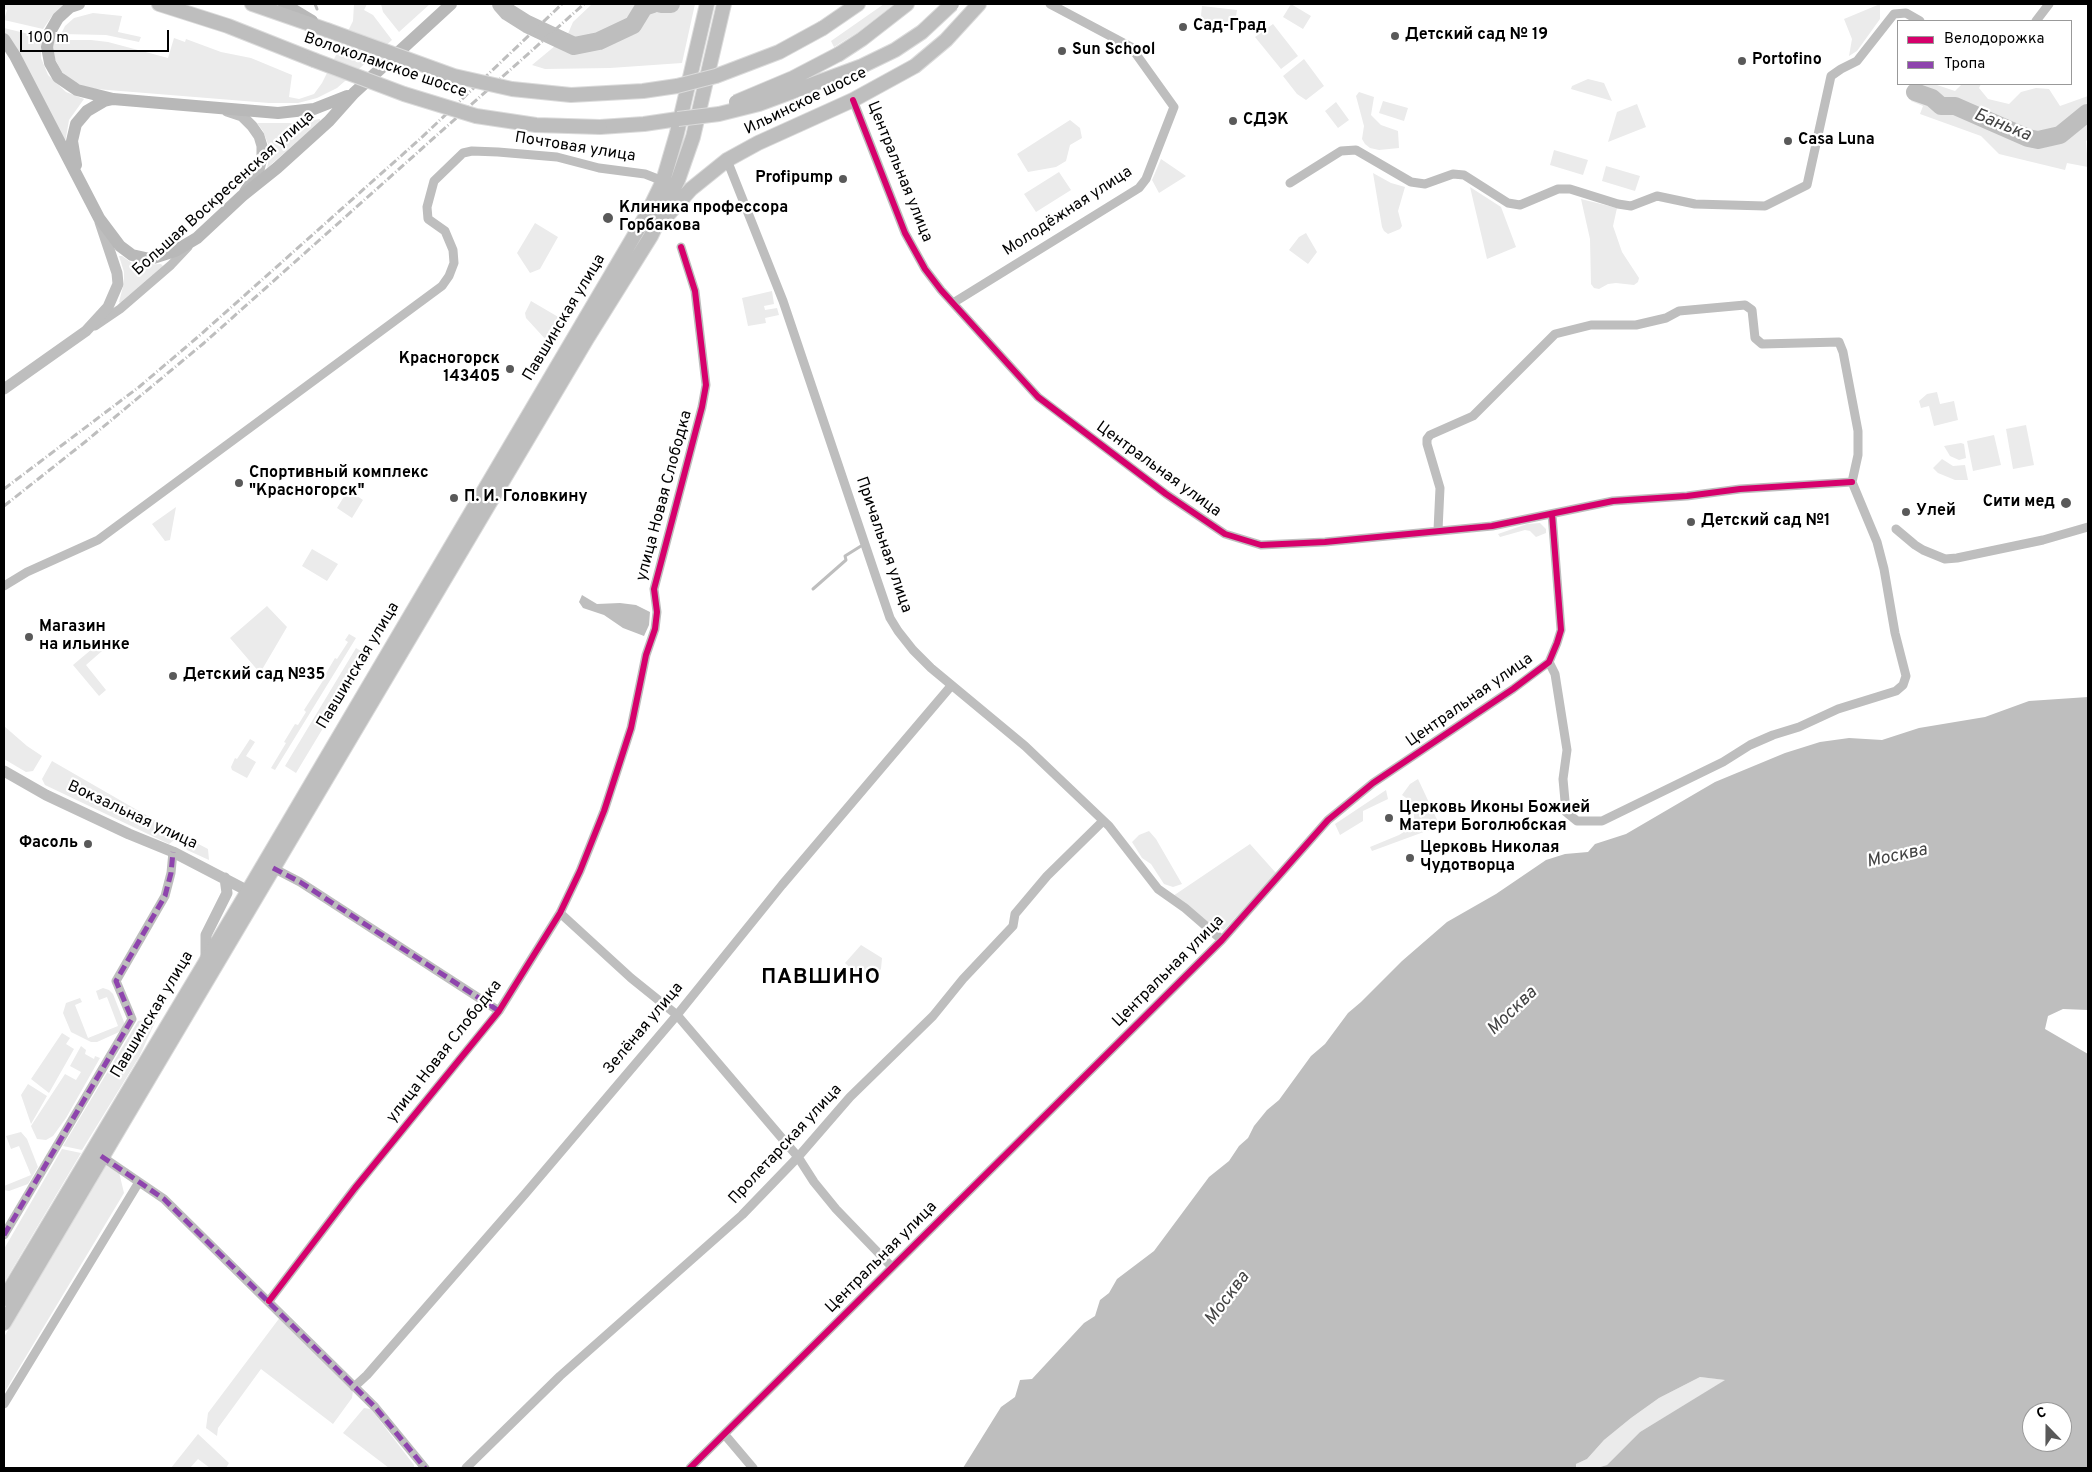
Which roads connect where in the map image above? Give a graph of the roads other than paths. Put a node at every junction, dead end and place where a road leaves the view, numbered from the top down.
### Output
1 (79, 4) edge
2 (159, 4) edge
3 (252, 4) edge
4 (284, 4) edge
5 (438, 4) edge
6 (451, 4) edge
7 (707, 4) edge
8 (724, 4) edge
9 (858, 4) edge
10 (907, 4) edge
11 (952, 4) edge
12 (979, 4) edge
13 (1050, 4) edge
14 (2048, 4) edge
15 (1918, 20) edge
16 (2037, 20) edge
17 (326, 30) junction
18 (418, 34) junction
19 (4, 39) edge
20 (354, 93) junction
21 (114, 99) junction
22 (853, 100) junction
23 (220, 109) junction
24 (678, 119) junction
25 (727, 160) junction
26 (662, 181) junction
27 (80, 182) junction
28 (1290, 183) dead end
29 (242, 196) junction
30 (99, 218) junction
31 (651, 236) junction
32 (197, 238) junction
33 (680, 246) dead end
34 (953, 303) junction
35 (86, 331) junction
36 (4, 389) edge
37 (1852, 482) junction
38 (1552, 514) junction
39 (2088, 527) edge
40 (1896, 529) dead end
41 (1438, 530) junction
42 (4, 586) edge
43 (1549, 662) junction
44 (951, 686) junction
45 (4, 771) edge
46 (1103, 821) junction
47 (173, 852) junction
48 (273, 868) junction
49 (225, 878) junction
50 (252, 893) junction
51 (560, 913) junction
52 (1222, 940) junction
53 (206, 960) junction
54 (499, 1011) junction
55 (677, 1015) junction
56 (97, 1153) junction
57 (798, 1157) junction
58 (139, 1182) junction
59 (4, 1235) edge
60 (892, 1266) junction
61 (4, 1299) edge
62 (269, 1301) junction
63 (4, 1323) edge
64 (354, 1387) junction
65 (4, 1404) edge
66 (725, 1435) junction
67 (425, 1468) edge
68 (466, 1468) edge
69 (690, 1468) edge
70 (753, 1468) edge

1 - 21 main road
2 - 24 main road, Волоколамское шоссе, bridge
3 - 17 main road, Волоколамское шоссе
4 - 17 main road
5 - 18 main road
6 - 18 main road, Большая Воскресенская улица
7 - 26 main road
8 - 31 main road
9 - 17 main road, Волоколамское шоссе, bridge
10 - 24 main road, Волоколамское шоссе, bridge
11 - 24 main road, bridge
12 - 22 main road, Ильинское шоссе
13 - 34 street, Молодёжная улица
14 - 16 street
15 - 28 street
18 - 20 main road, Большая Воскресенская улица
19 - 27 main road
20 - 23 main road
20 - 29 main road, Большая Воскресенская улица
21 - 23 main road
21 - 27 main road
22 - 25 main road, Ильинское шоссе
22 - 34 street, Центральная улица
23 - 29 street
25 - 31 main road, Ильинское шоссе
25 - 44 street, Причальная улица
26 - 42 street, Почтовая улица
26 - 50 main road, Павшинская улица
27 - 30 main road
29 - 32 main road, Большая Воскресенская улица
30 - 32 main road
30 - 35 street
31 - 48 main road, Павшинская улица
32 - 35 street, Большая Воскресенская улица
33 - 51 street, улица Новая Слободка
34 - 41 street, Центральная улица
35 - 36 street, Большая Воскресенская улица
37 - 38 street
37 - 41 street
37 - 43 street, Центральная улица
38 - 41 street, Центральная улица
38 - 43 street, Центральная улица
39 - 40 street
43 - 52 street, Центральная улица
44 - 46 street, Причальная улица
44 - 55 street, Зелёная улица
45 - 47 street, Вокзальная улица
46 - 52 street, Причальная улица
46 - 57 street, Пролетарская улица
47 - 49 street, Вокзальная улица
47 - 59 street
48 - 50 main road, Павшинская улица
48 - 54 street
49 - 50 street, Вокзальная улица
49 - 53 street
50 - 53 main road, Павшинская улица
50 - 56 main road, Павшинская улица
51 - 54 street, улица Новая Слободка
51 - 55 street
52 - 60 street, Центральная улица
53 - 56 main road, Павшинская улица
54 - 62 street, улица Новая Слободка
55 - 57 street
55 - 64 street, Зелёная улица
56 - 58 street
56 - 61 main road
56 - 63 main road
57 - 60 street
57 - 68 street, Пролетарская улица
58 - 62 street
58 - 65 street
60 - 66 street, Центральная улица
62 - 64 street
64 - 67 street
66 - 69 street, Центральная улица
66 - 70 street

